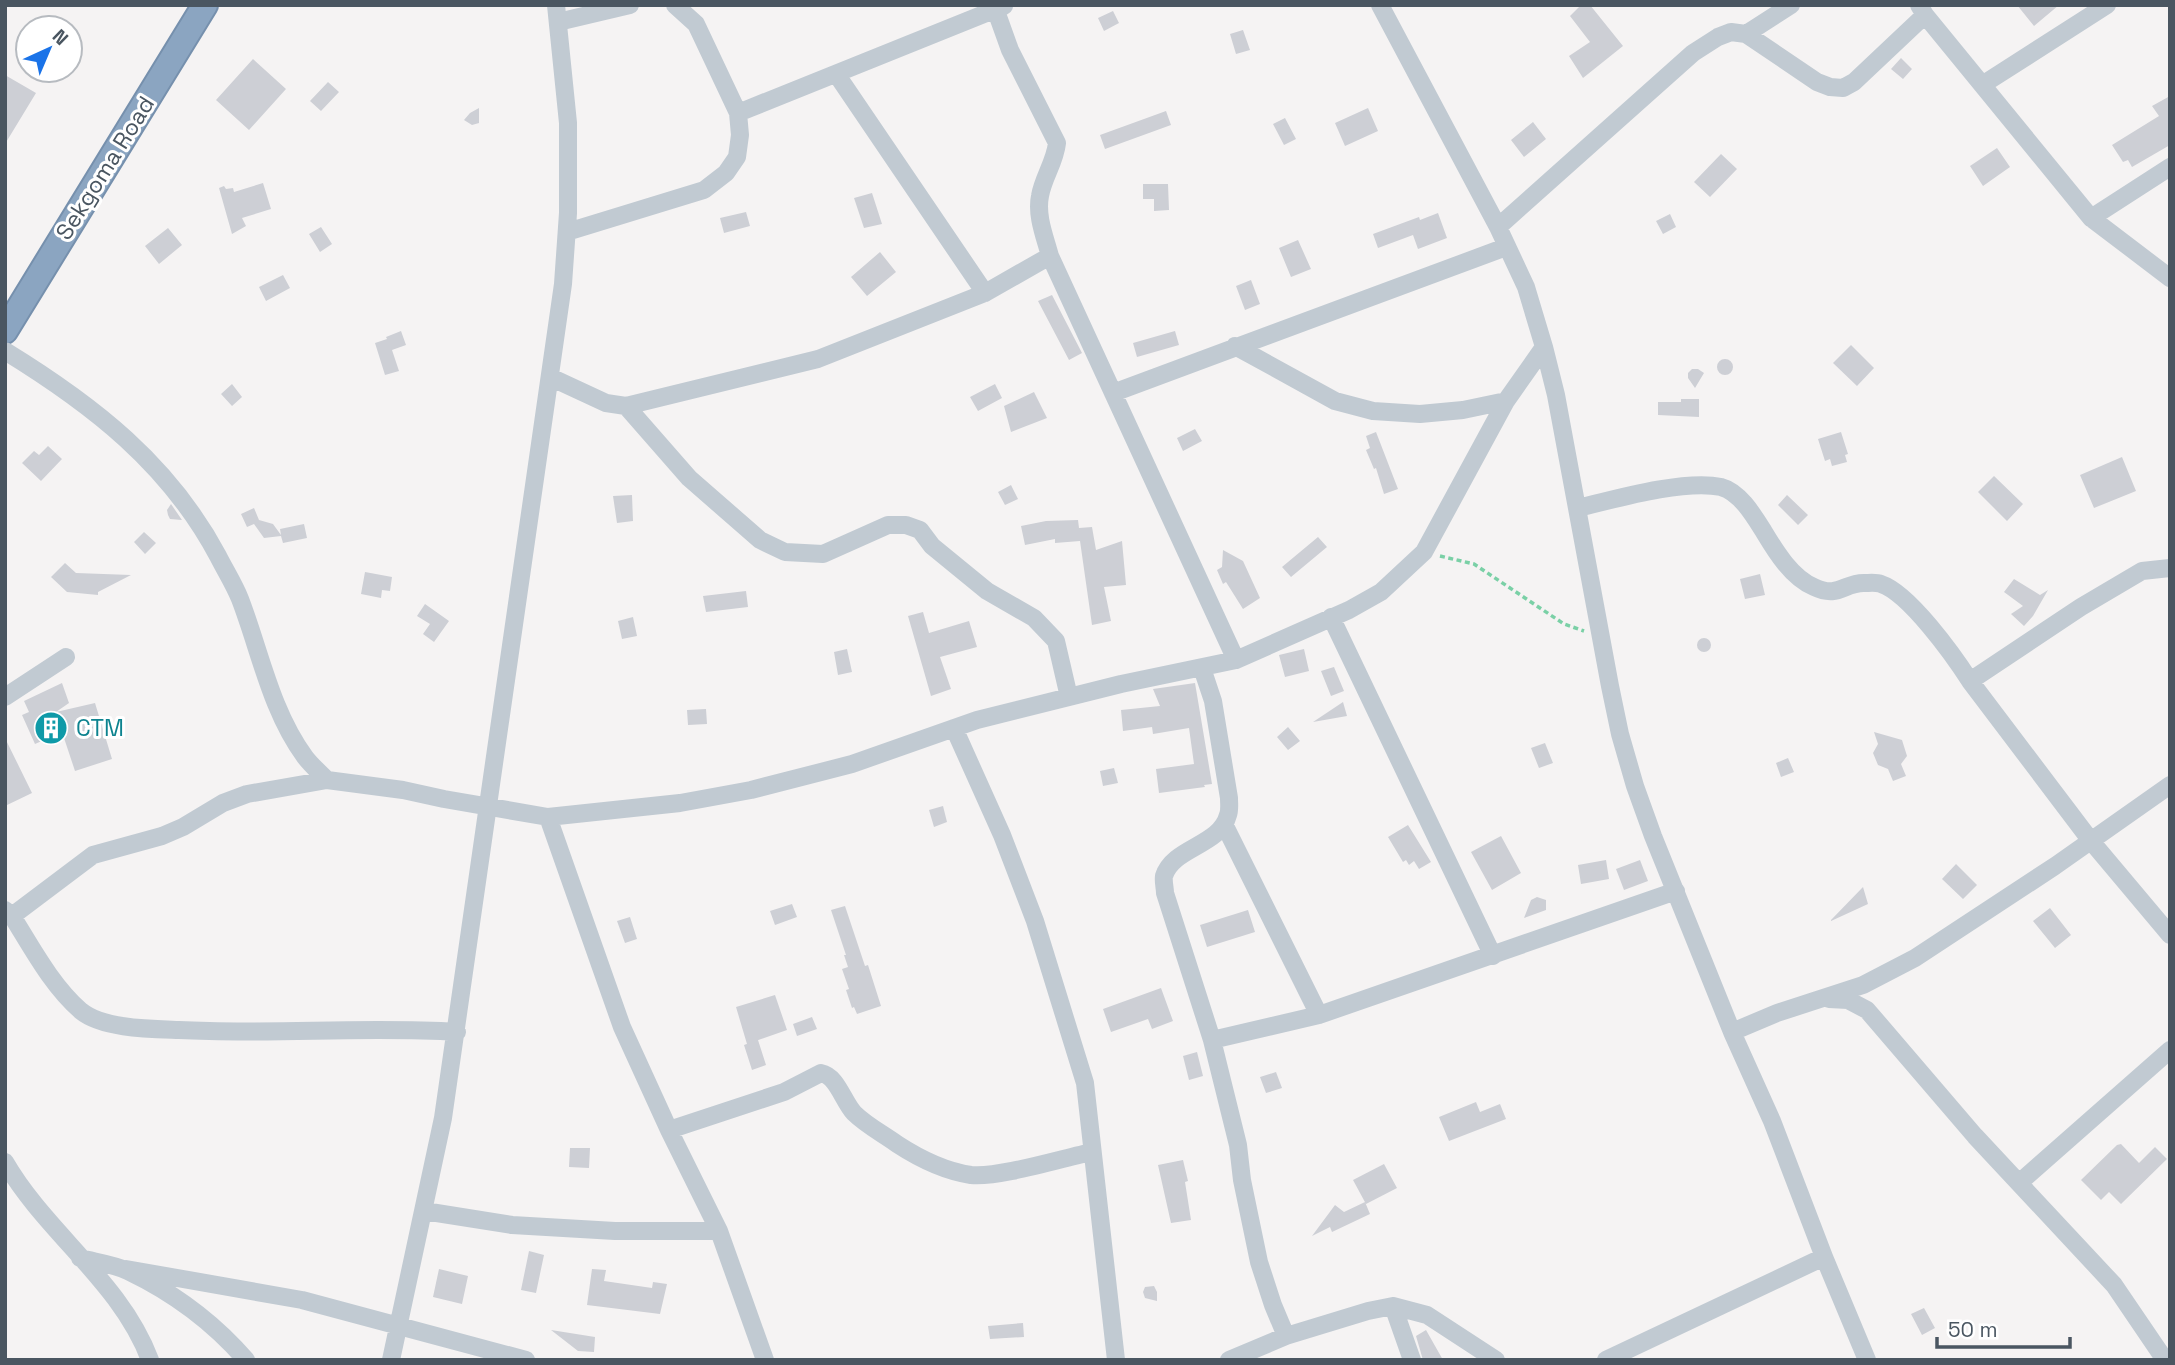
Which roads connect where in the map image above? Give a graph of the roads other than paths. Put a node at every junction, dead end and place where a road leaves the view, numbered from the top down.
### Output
1 (205, 5) edge
2 (538, 5) edge
3 (630, 5) edge
4 (676, 5) edge
5 (1380, 5) edge
6 (1791, 5) edge
7 (2107, 5) edge
8 (1001, 8) edge
9 (1922, 10) edge
10 (557, 12) edge
11 (1746, 34) junction
12 (837, 75) junction
13 (1982, 85) junction
14 (738, 113) junction
15 (2170, 167) edge
16 (2091, 218) junction
17 (1498, 227) junction
18 (567, 232) junction
19 (1506, 247) junction
20 (1049, 256) junction
21 (2170, 278) edge
22 (985, 293) junction
23 (5, 331) edge
24 (1235, 346) junction
25 (1544, 347) junction
26 (5, 351) edge
27 (550, 377) junction
28 (1113, 393) junction
29 (1506, 401) junction
30 (626, 406) junction
31 (1578, 508) junction
32 (2170, 568) edge
33 (1331, 617) junction
34 (66, 657) dead end
35 (1236, 660) junction
36 (1202, 668) junction
37 (1970, 681) junction
38 (1069, 697) junction
39 (5, 698) edge
40 (954, 728) junction
41 (327, 780) junction
42 (2170, 785) edge
43 (488, 807) junction
44 (548, 817) junction
45 (1224, 824) junction
46 (2091, 841) junction
47 (1676, 891) junction
48 (9, 913) edge
49 (2170, 935) edge
50 (1493, 956) junction
51 (1826, 998) junction
52 (1319, 1015) junction
53 (457, 1032) junction
54 (1732, 1032) junction
55 (1212, 1040) junction
56 (2170, 1050) edge
57 (669, 1130) junction
58 (1092, 1152) junction
59 (5, 1163) edge
60 (2019, 1183) junction
61 (424, 1211) junction
62 (719, 1231) junction
63 (1824, 1257) junction
64 (80, 1258) junction
65 (126, 1269) junction
66 (1393, 1306) junction
67 (398, 1325) junction
68 (1286, 1336) junction
69 (150, 1360) edge
70 (246, 1360) edge
71 (391, 1360) edge
72 (526, 1360) edge
73 (765, 1360) edge
74 (1116, 1360) edge
75 (1229, 1360) edge
76 (1412, 1360) edge
77 (1496, 1360) edge
78 (1606, 1360) edge
79 (1867, 1360) edge
80 (2165, 1360) edge

1 - 23 highway, Sekgoma Road
2 - 10 street
3 - 10 street
4 - 14 street
5 - 17 street
6 - 11 street
7 - 13 street
8 - 12 street
8 - 20 street
9 - 11 street
9 - 13 street
10 - 18 street
11 - 17 street
12 - 14 street
12 - 22 street
13 - 16 street
14 - 18 street
15 - 16 street
16 - 21 street
17 - 19 street
18 - 27 street
19 - 24 street
19 - 25 street
20 - 22 street
20 - 28 street
22 - 30 street
24 - 28 street
24 - 29 street
25 - 29 street
25 - 31 street
26 - 41 street
27 - 30 street
27 - 43 street
28 - 35 street
29 - 33 street
30 - 38 street
31 - 37 street
31 - 47 street
32 - 37 street
33 - 35 street
33 - 50 street
34 - 39 street
35 - 36 street
36 - 38 street
36 - 45 street
37 - 46 street
38 - 40 street
40 - 44 street
40 - 58 street
41 - 43 street
41 - 48 street
42 - 46 street
43 - 44 street
43 - 53 street
44 - 57 street
45 - 52 street
45 - 55 street
46 - 49 street
46 - 51 street
47 - 50 street
47 - 54 street
48 - 53 street
50 - 52 street
51 - 54 street
51 - 60 street
52 - 55 street
53 - 61 street
54 - 63 street
55 - 68 street
56 - 60 street
57 - 58 street
57 - 62 street
58 - 74 street
59 - 64 street
60 - 80 street
61 - 62 street
61 - 67 street
62 - 73 street
63 - 78 street
63 - 79 street
64 - 65 street
64 - 69 street
65 - 67 street
65 - 70 street
66 - 68 street
66 - 76 street
66 - 77 street
67 - 71 street
67 - 72 street
68 - 75 street

